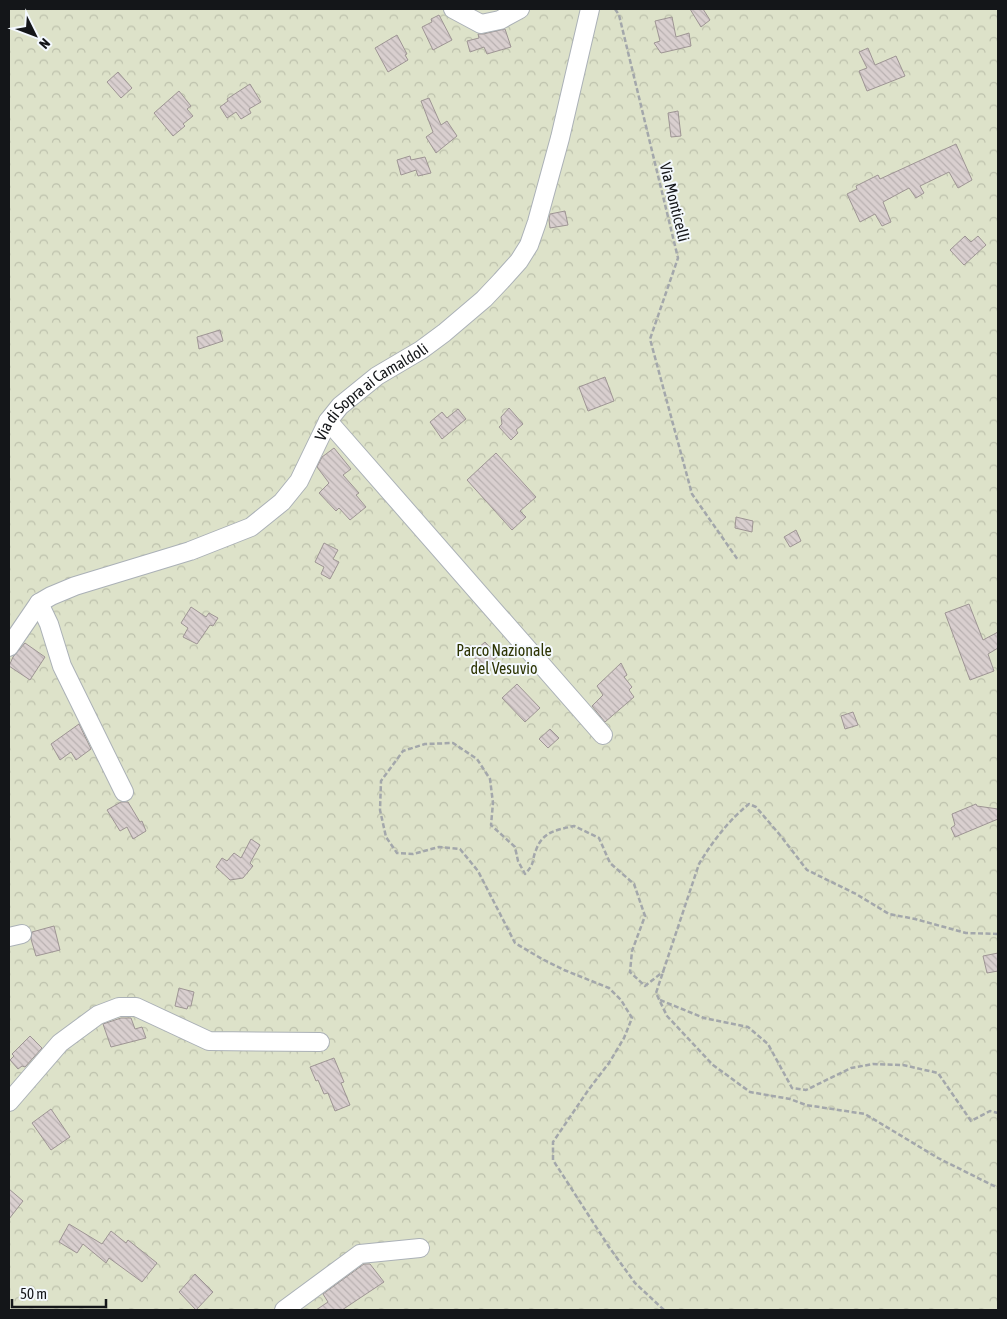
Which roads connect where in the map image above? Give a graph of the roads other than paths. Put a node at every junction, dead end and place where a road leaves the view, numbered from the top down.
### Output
1 (453, 9) edge
2 (520, 9) edge
3 (590, 9) edge
4 (328, 421) junction
5 (39, 603) junction
6 (9, 647) edge
7 (603, 735) dead end
8 (124, 792) dead end
9 (320, 1042) dead end
10 (9, 1102) edge
11 (420, 1248) dead end
12 (284, 1310) edge

1 - 2 street
3 - 4 street, Via di Sopra ai Camaldoli
4 - 5 street, Via di Sopra ai Camaldoli
4 - 7 street
5 - 6 street
5 - 8 street
9 - 10 street
11 - 12 street

